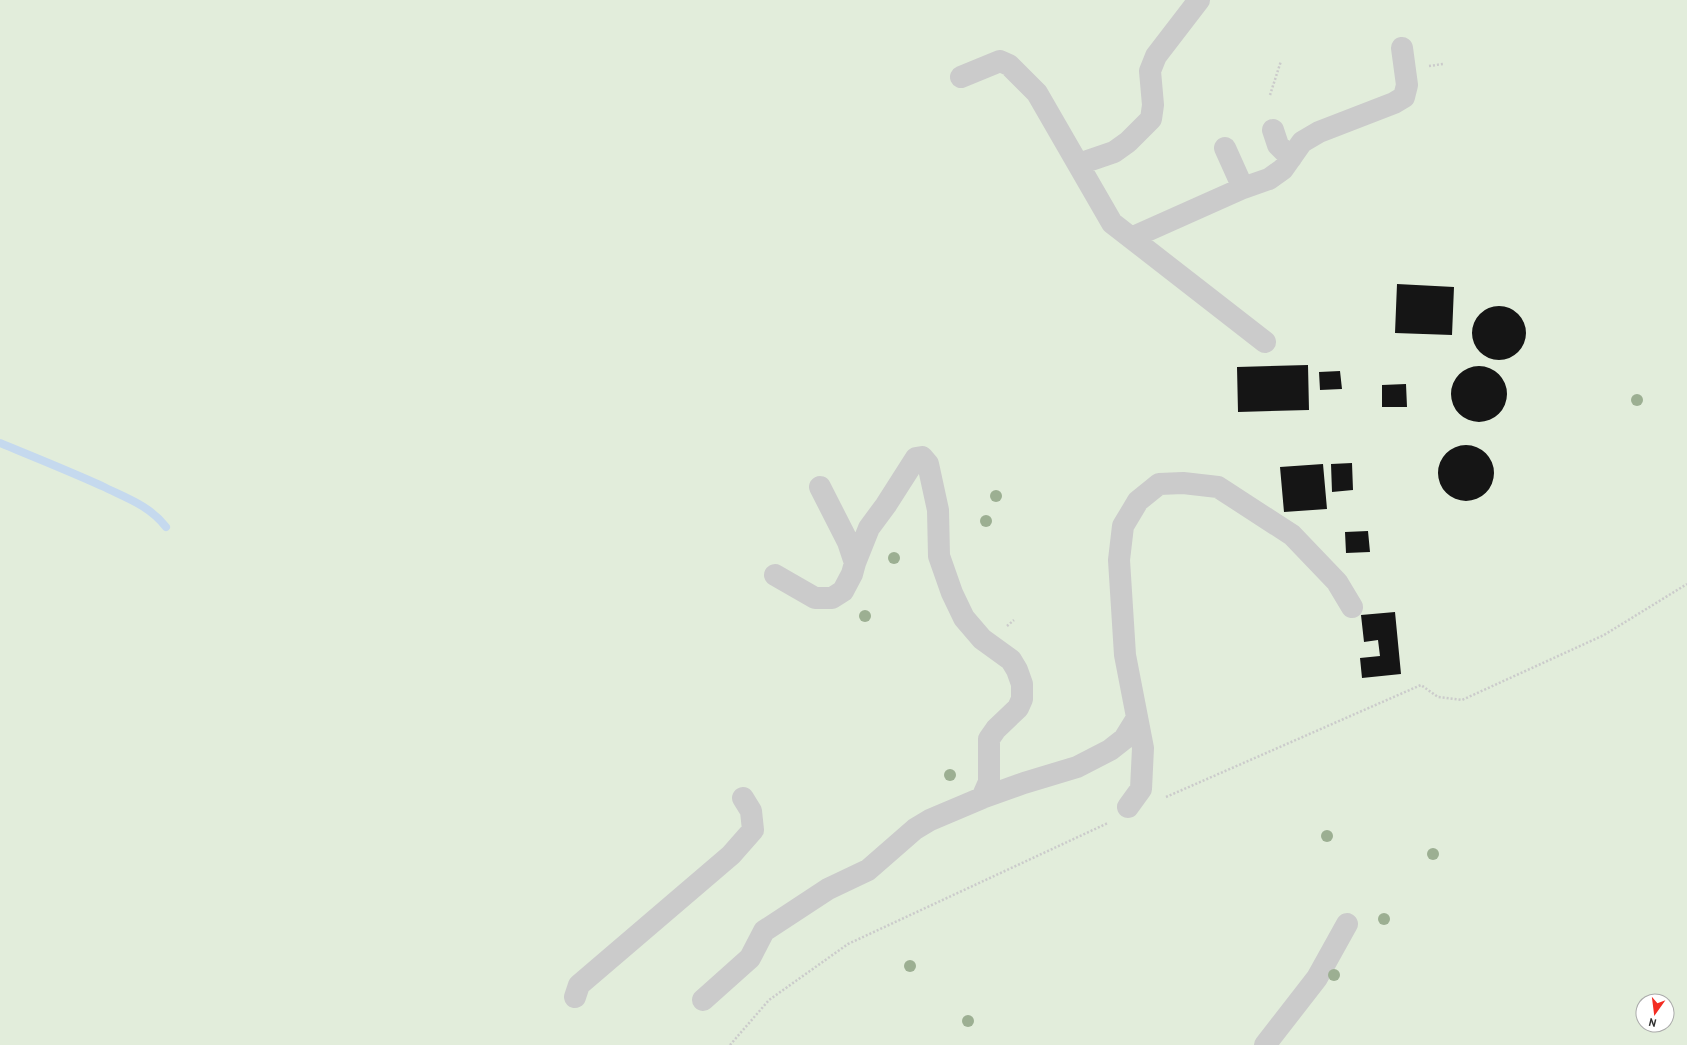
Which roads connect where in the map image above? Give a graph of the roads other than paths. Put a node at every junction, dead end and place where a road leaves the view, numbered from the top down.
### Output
1 (1199, 0) edge
2 (1402, 48) dead end
3 (961, 77) dead end
4 (1273, 130) dead end
5 (1225, 148) dead end
6 (1290, 158) junction
7 (1079, 164) junction
8 (1243, 188) junction
9 (1131, 238) junction
10 (1265, 342) dead end
11 (820, 487) dead end
12 (854, 563) junction
13 (775, 575) dead end
14 (1352, 607) dead end
15 (1137, 718) junction
16 (743, 798) dead end
17 (982, 798) junction
18 (1121, 814) road end
19 (1347, 924) dead end
20 (576, 997) dead end
21 (704, 1000) dead end
22 (1265, 1045) edge

1 - 7 lane
2 - 6 lane
3 - 7 lane
4 - 6 lane
5 - 8 lane
6 - 8 lane
7 - 9 lane
8 - 9 lane
9 - 10 lane
11 - 12 lane
12 - 13 lane
12 - 17 lane
14 - 15 lane
15 - 17 lane
15 - 18 lane
16 - 20 lane
17 - 21 lane
19 - 22 lane

